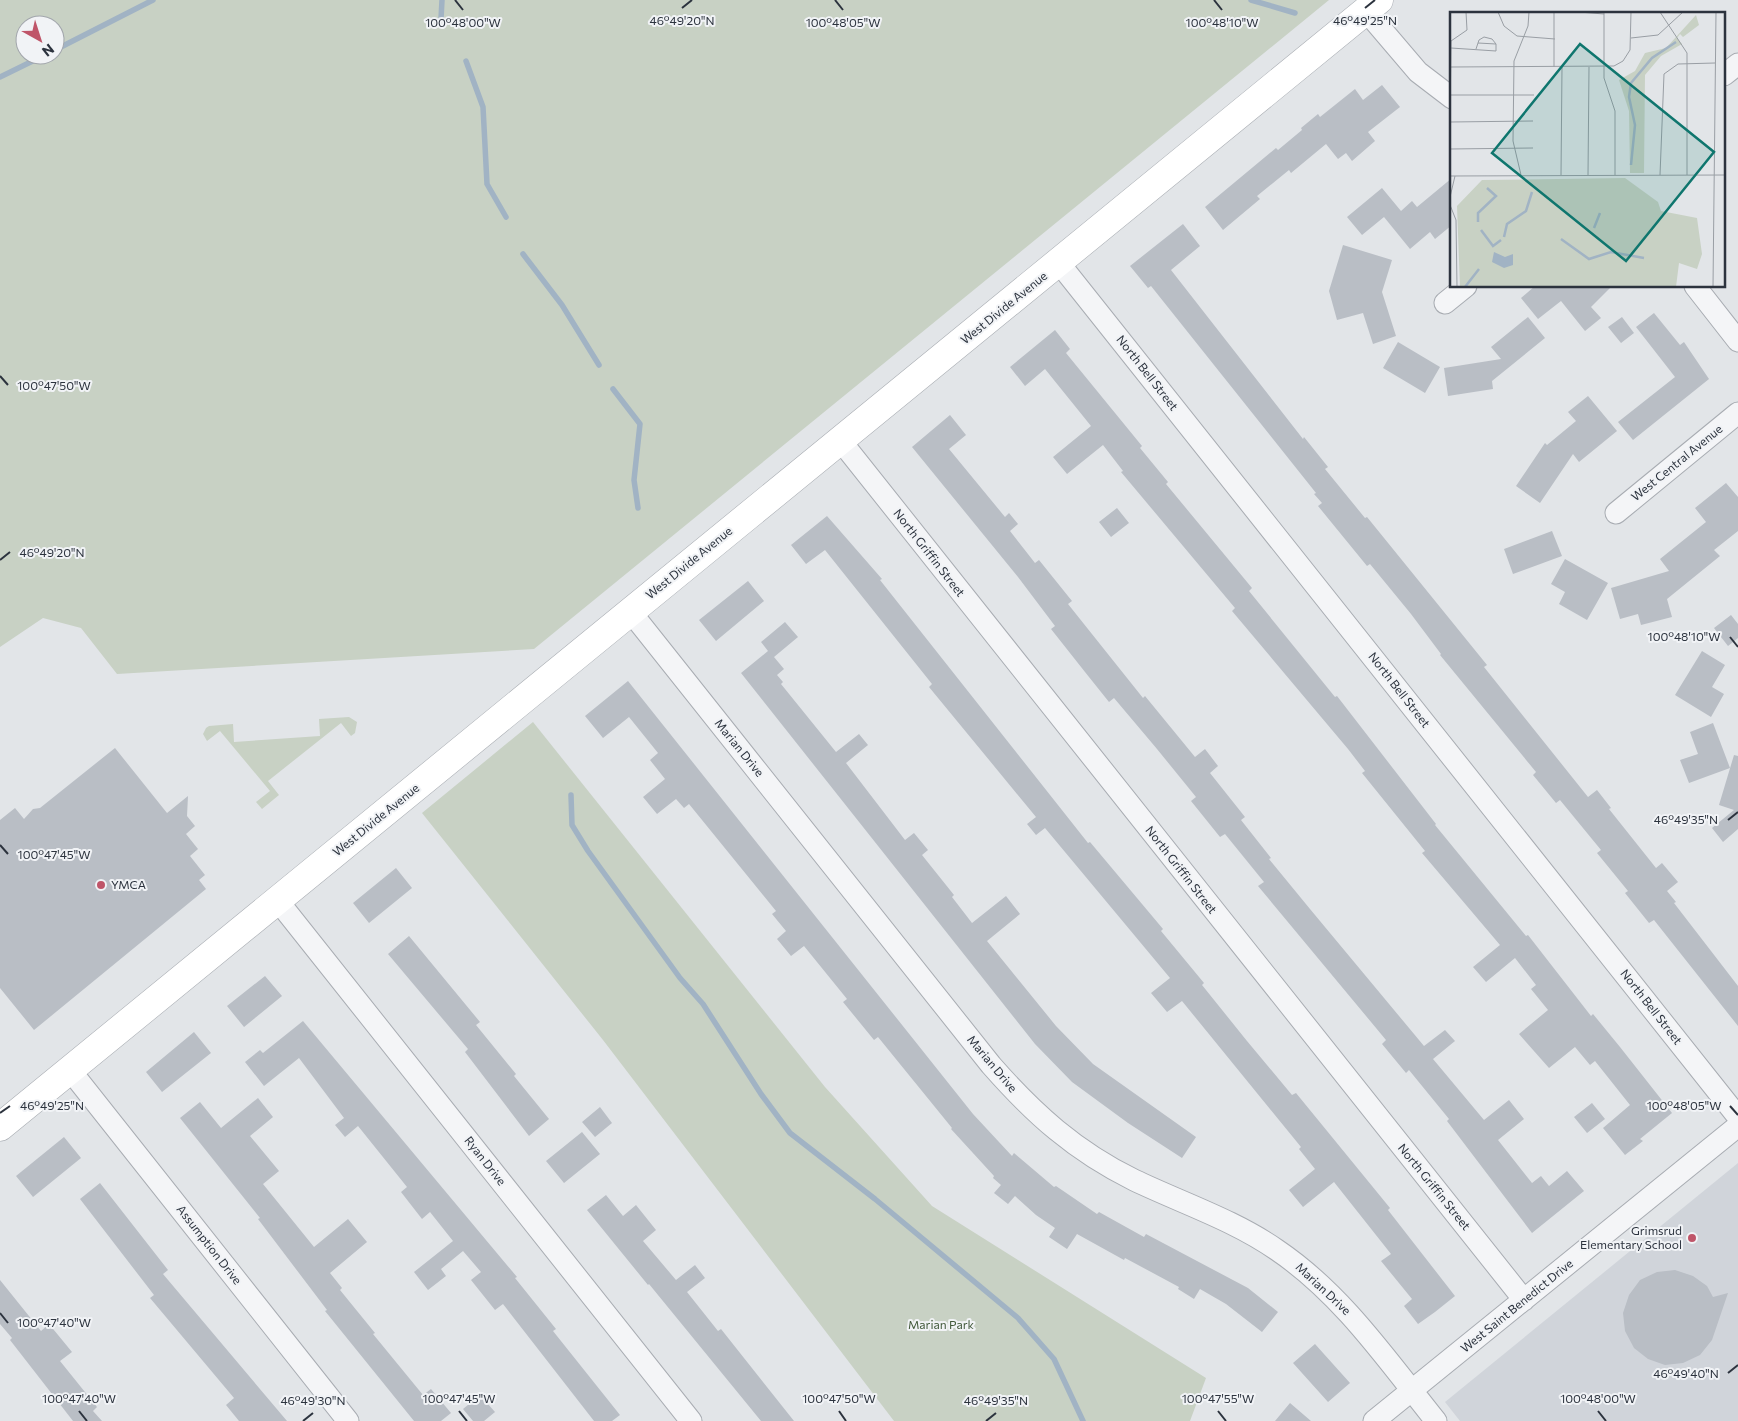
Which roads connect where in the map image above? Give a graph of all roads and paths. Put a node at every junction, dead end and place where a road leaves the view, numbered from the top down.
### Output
1 (1373, 5) edge
2 (1738, 64) edge
3 (1726, 73) edge
4 (1450, 97) edge
5 (1060, 263) junction
6 (1464, 288) edge
7 (1697, 288) edge
8 (1446, 303) dead end
9 (1738, 341) edge
10 (1738, 413) edge
11 (840, 440) junction
12 (1616, 513) dead end
13 (630, 611) junction
14 (278, 901) junction
15 (70, 1070) junction
16 (1738, 1117) edge
17 (1738, 1126) edge
18 (0, 1127) edge
19 (1524, 1300) junction
20 (1412, 1391) junction
21 (348, 1421) edge
22 (691, 1421) edge
23 (1374, 1421) edge
24 (1436, 1421) edge

1 - 4 street
1 - 5 street, West Divide Avenue
2 - 3 street
5 - 11 street, West Divide Avenue
5 - 16 street, North Bell Street
6 - 8 street
7 - 9 street
10 - 12 street, West Central Avenue
11 - 13 street, West Divide Avenue
11 - 19 street, North Griffin Street
13 - 14 street, West Divide Avenue
13 - 20 street, Marian Drive
14 - 15 street, West Divide Avenue
14 - 22 street, Ryan Drive
15 - 18 street, West Divide Avenue
15 - 21 street, Assumption Drive
17 - 19 street, West Saint Benedict Drive
19 - 20 street, West Saint Benedict Drive
20 - 23 street, West Saint Benedict Drive
20 - 24 street, Marian Drive

